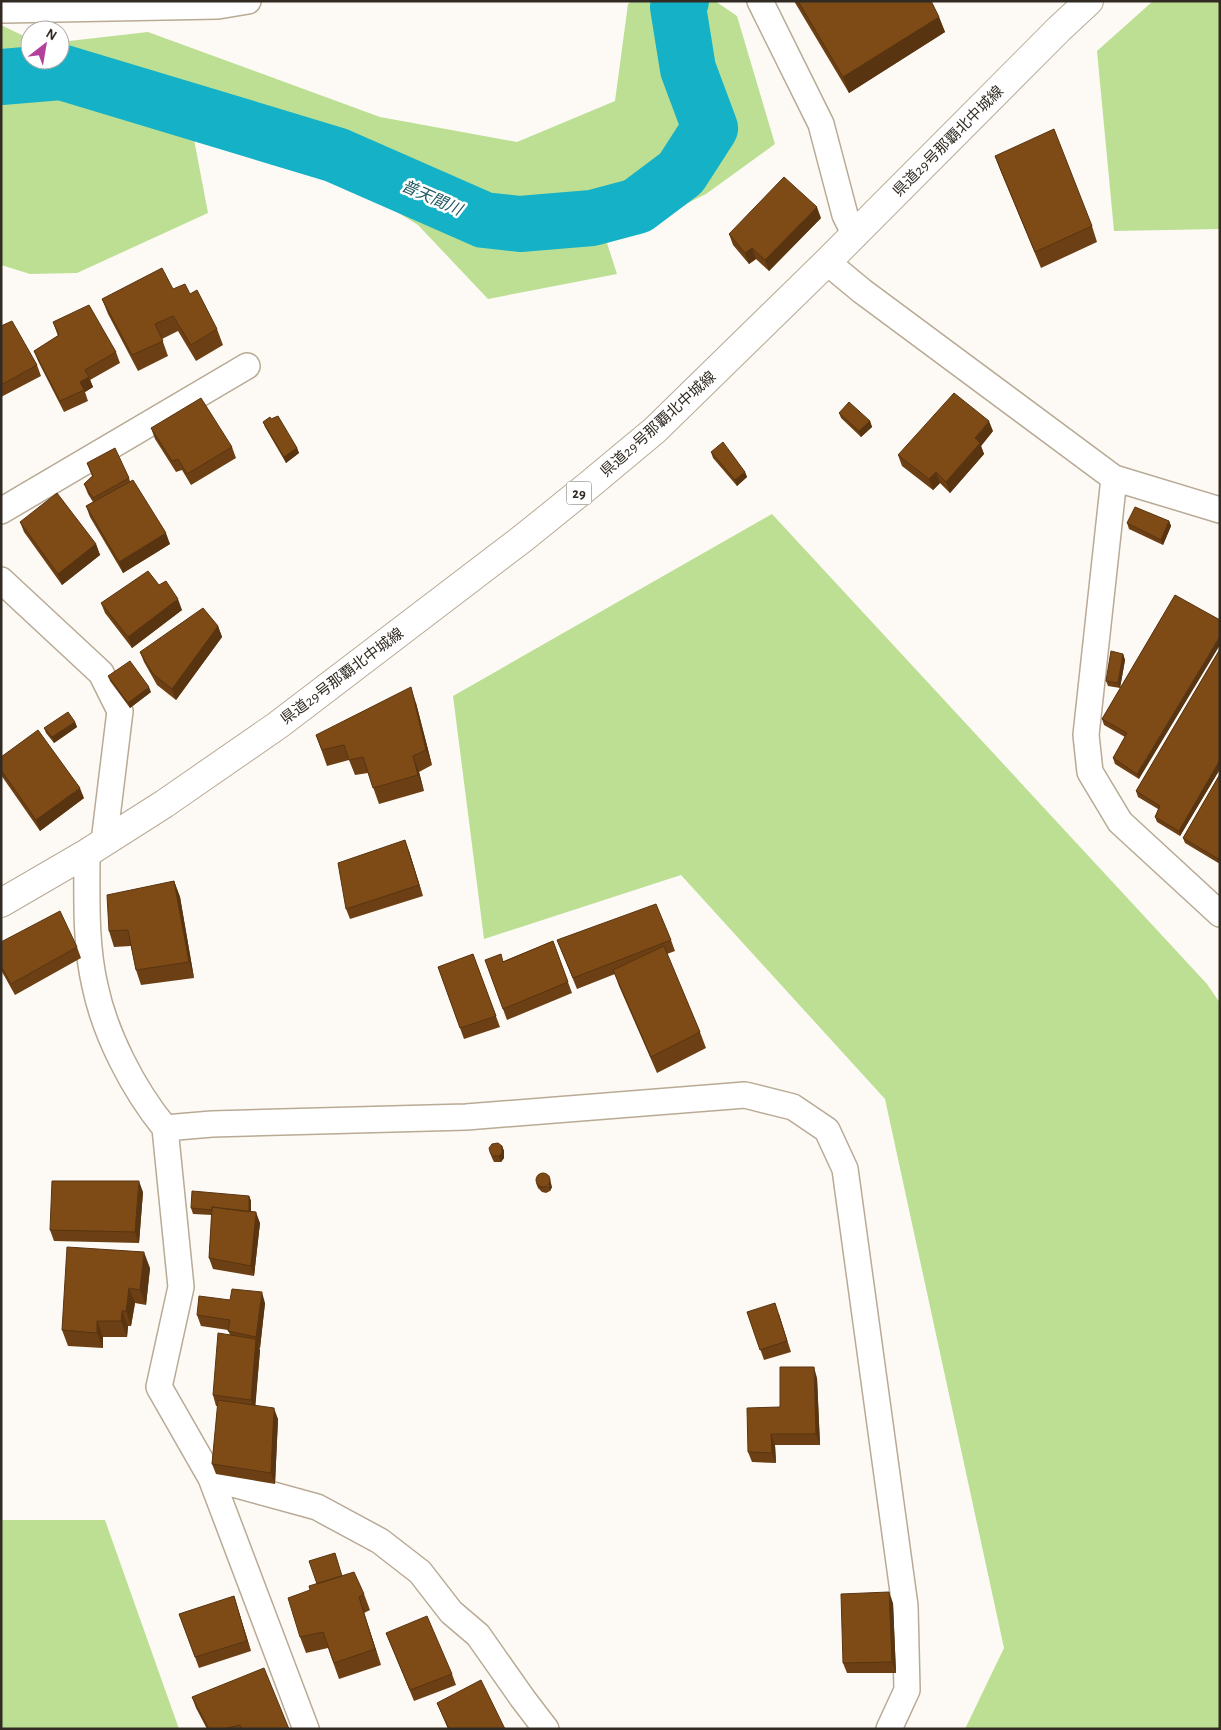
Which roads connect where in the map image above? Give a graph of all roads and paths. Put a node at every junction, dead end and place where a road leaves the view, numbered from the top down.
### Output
1 (248, 1) edge
2 (760, 1) edge
3 (1089, 1) edge
4 (1, 8) edge
5 (854, 235) junction
6 (827, 262) junction
7 (247, 366) dead end
8 (1114, 478) junction
9 (1, 511) edge
10 (1220, 511) edge
11 (1220, 528) edge
12 (1, 580) edge
13 (95, 847) junction
14 (1, 903) edge
15 (1220, 914) edge
16 (165, 1128) junction
17 (211, 1478) junction
18 (306, 1729) edge
19 (546, 1729) edge
20 (889, 1729) edge

1 - 4 street
2 - 5 street
3 - 5 main road, 県道29号那覇北中城線 / 29
5 - 6 main road, 県道29号那覇北中城線 / 29
6 - 8 street
6 - 13 main road, 県道29号那覇北中城線 / 29
7 - 9 street
8 - 10 street
8 - 15 street
10 - 11 street
12 - 13 street
13 - 14 main road, 県道29号那覇北中城線 / 29
13 - 16 street
16 - 17 street
16 - 20 street
17 - 18 street
17 - 19 street

